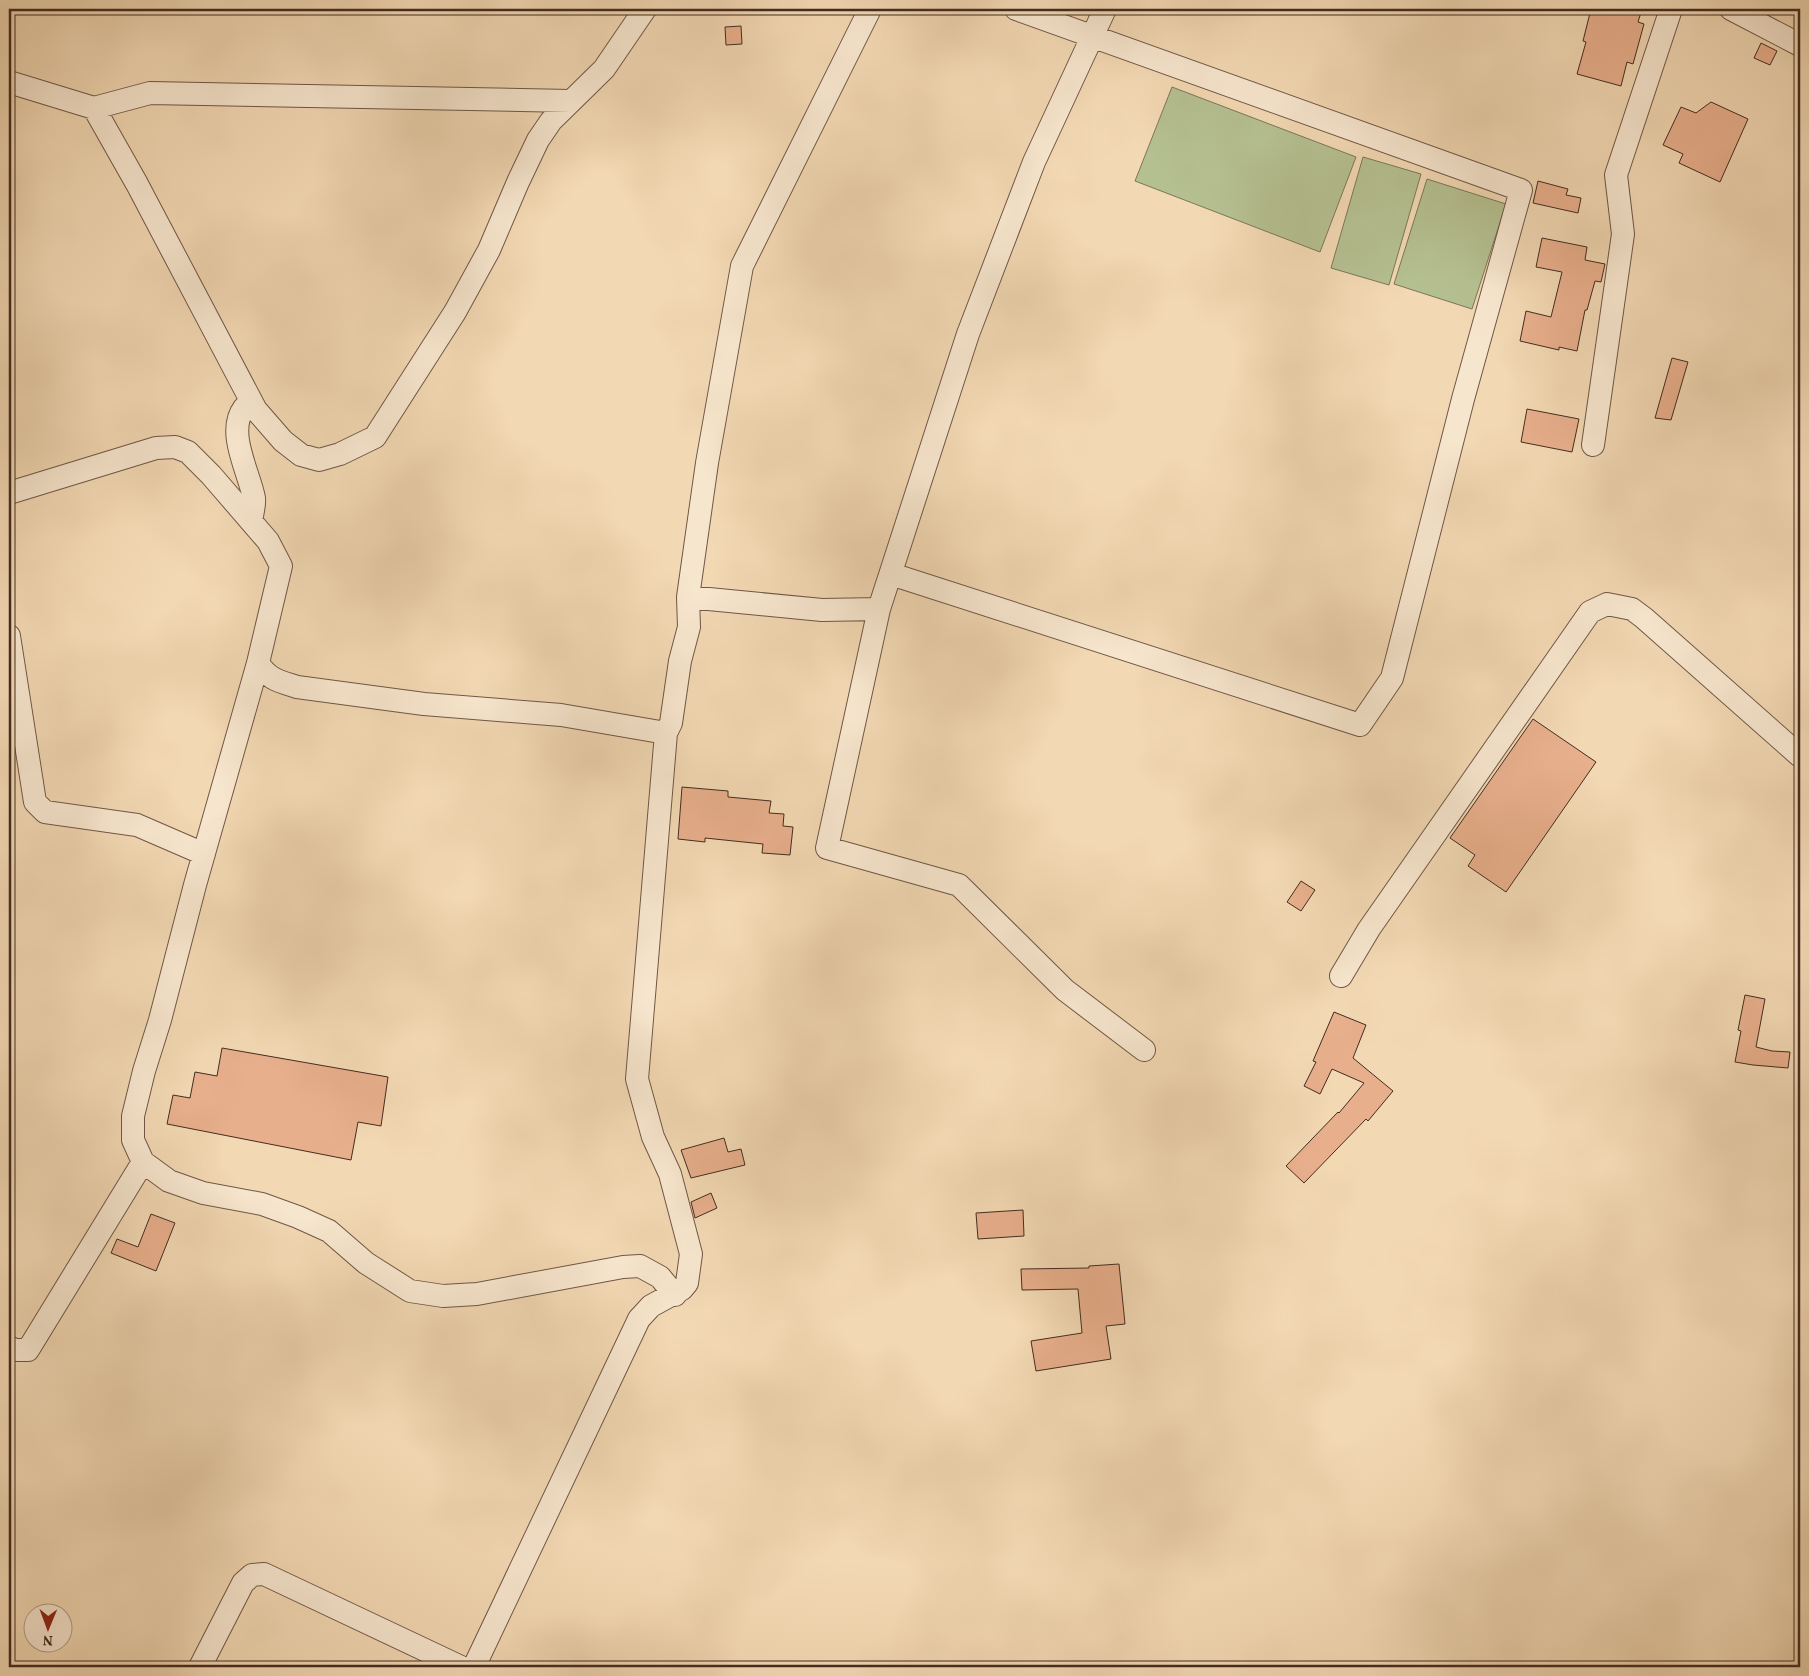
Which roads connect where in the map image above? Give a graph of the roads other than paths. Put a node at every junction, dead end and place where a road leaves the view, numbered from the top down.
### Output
1 (645, 9) edge
2 (870, 9) edge
3 (1016, 9) edge
4 (1105, 9) edge
5 (1672, 9) edge
6 (1732, 9) edge
7 (1093, 36) junction
8 (1800, 45) edge
9 (9, 82) edge
10 (571, 101) junction
11 (94, 108) junction
12 (256, 410) junction
13 (1593, 445) dead end
14 (9, 494) edge
15 (251, 521) junction
16 (891, 574) junction
17 (688, 597) junction
18 (879, 609) junction
19 (9, 636) edge
20 (258, 663) junction
21 (666, 733) junction
22 (1800, 756) edge
23 (204, 854) junction
24 (1341, 976) dead end
25 (1144, 1050) dead end
26 (143, 1162) junction
27 (675, 1294) junction
28 (9, 1346) edge
29 (200, 1667) edge
30 (461, 1667) edge
31 (474, 1667) edge

1 - 10 street
2 - 17 street
3 - 7 street
4 - 7 street
5 - 13 street
6 - 8 street
7 - 16 street
7 - 16 street
9 - 11 street
10 - 11 street
10 - 12 street
11 - 12 street
12 - 15 street
14 - 15 street
15 - 20 street
16 - 18 street
17 - 18 street
17 - 21 street
18 - 25 street
19 - 23 street
20 - 21 street
20 - 23 street
21 - 27 street
22 - 24 street
23 - 26 street
26 - 27 street
26 - 28 street
27 - 31 street
29 - 30 street

